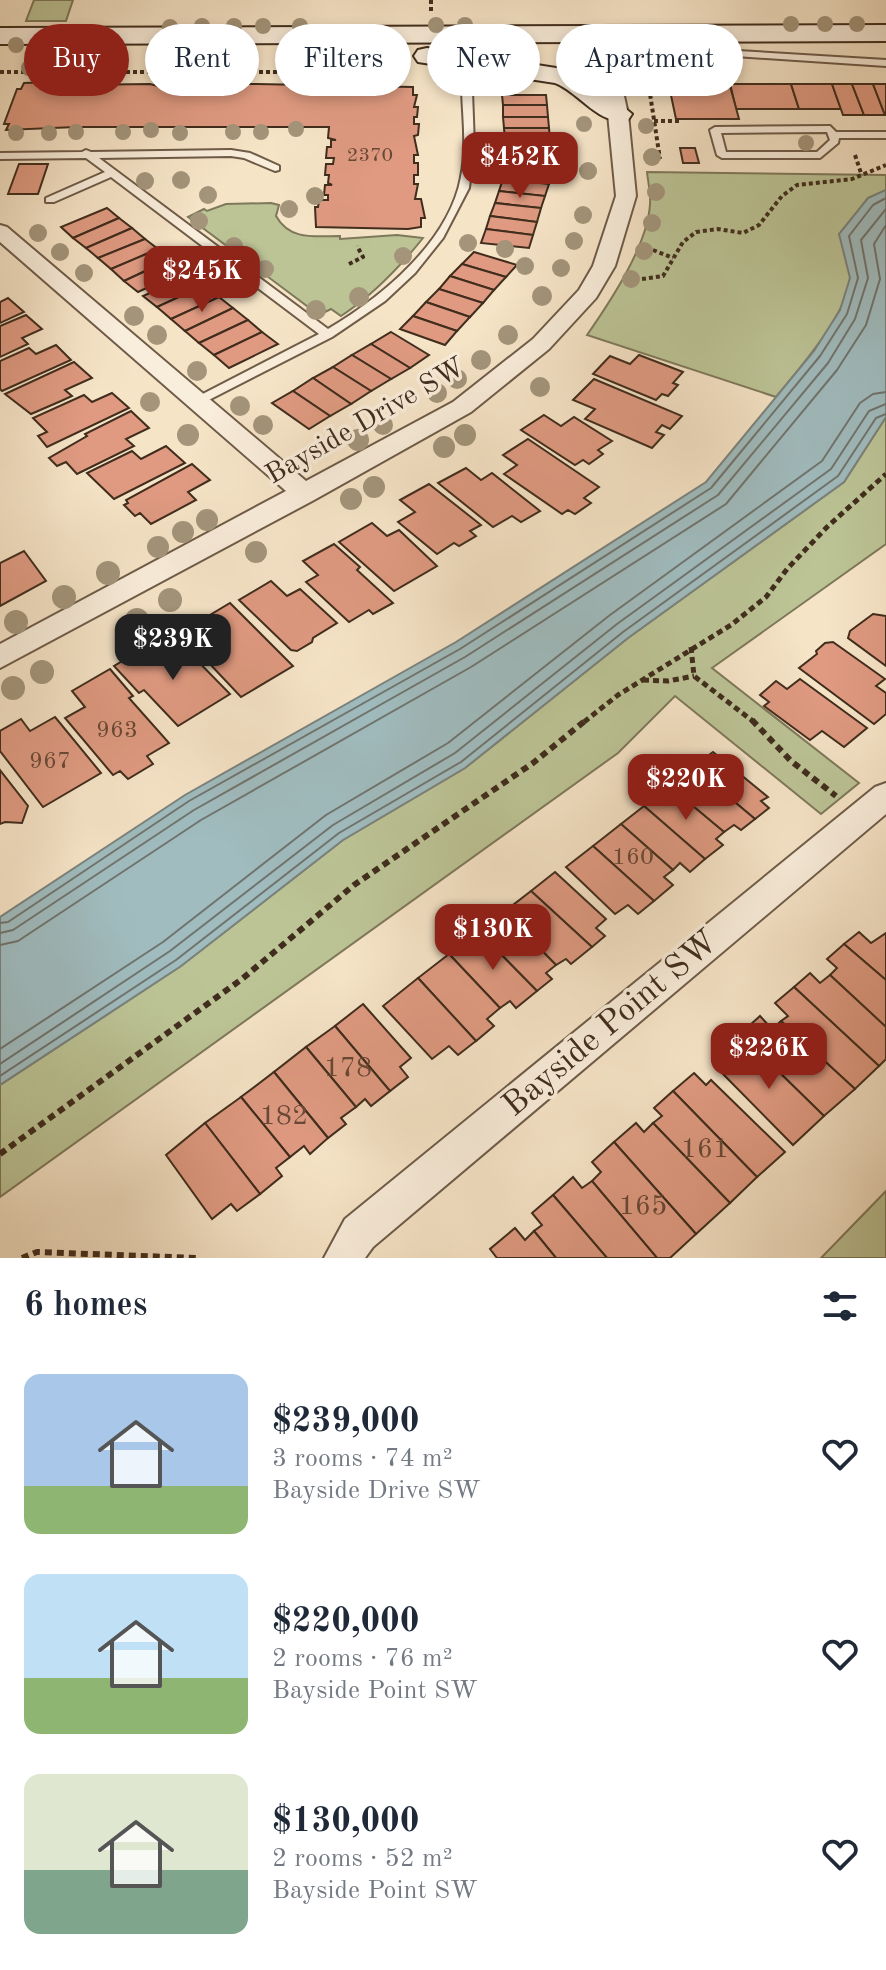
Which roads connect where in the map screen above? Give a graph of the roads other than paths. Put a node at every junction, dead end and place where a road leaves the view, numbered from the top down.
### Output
1 (886, 33) edge
2 (0, 36) edge
3 (743, 39) edge
4 (556, 43) edge
5 (556, 49) edge
6 (886, 53) edge
7 (743, 54) edge
8 (743, 54) edge
9 (0, 57) edge
10 (886, 63) edge
11 (419, 64) junction
12 (467, 96) edge
13 (614, 96) edge
14 (618, 114) junction
15 (833, 135) junction
16 (886, 135) edge
17 (86, 153) junction
18 (0, 156) edge
19 (275, 168) dead end
20 (112, 173) junction
21 (50, 200) dead end
22 (0, 231) edge
23 (328, 335) junction
24 (197, 402) junction
25 (305, 494) junction
26 (0, 657) edge
27 (878, 806) edge
28 (343, 1258) edge

1 - 3 main road
2 - 4 main road
5 - 11 main road
6 - 7 main road
8 - 10 lane
9 - 11 main road
11 - 14 main road
12 - 23 lane
13 - 14 street, Bayside Drive SW
14 - 25 street, Bayside Drive SW
15 - 15 lane
15 - 16 lane
17 - 18 lane
17 - 19 lane
17 - 20 lane
20 - 21 lane
20 - 23 lane
22 - 24 street
23 - 24 lane
24 - 25 street
25 - 26 street, Bayside Drive SW
27 - 28 street, Bayside Point SW

